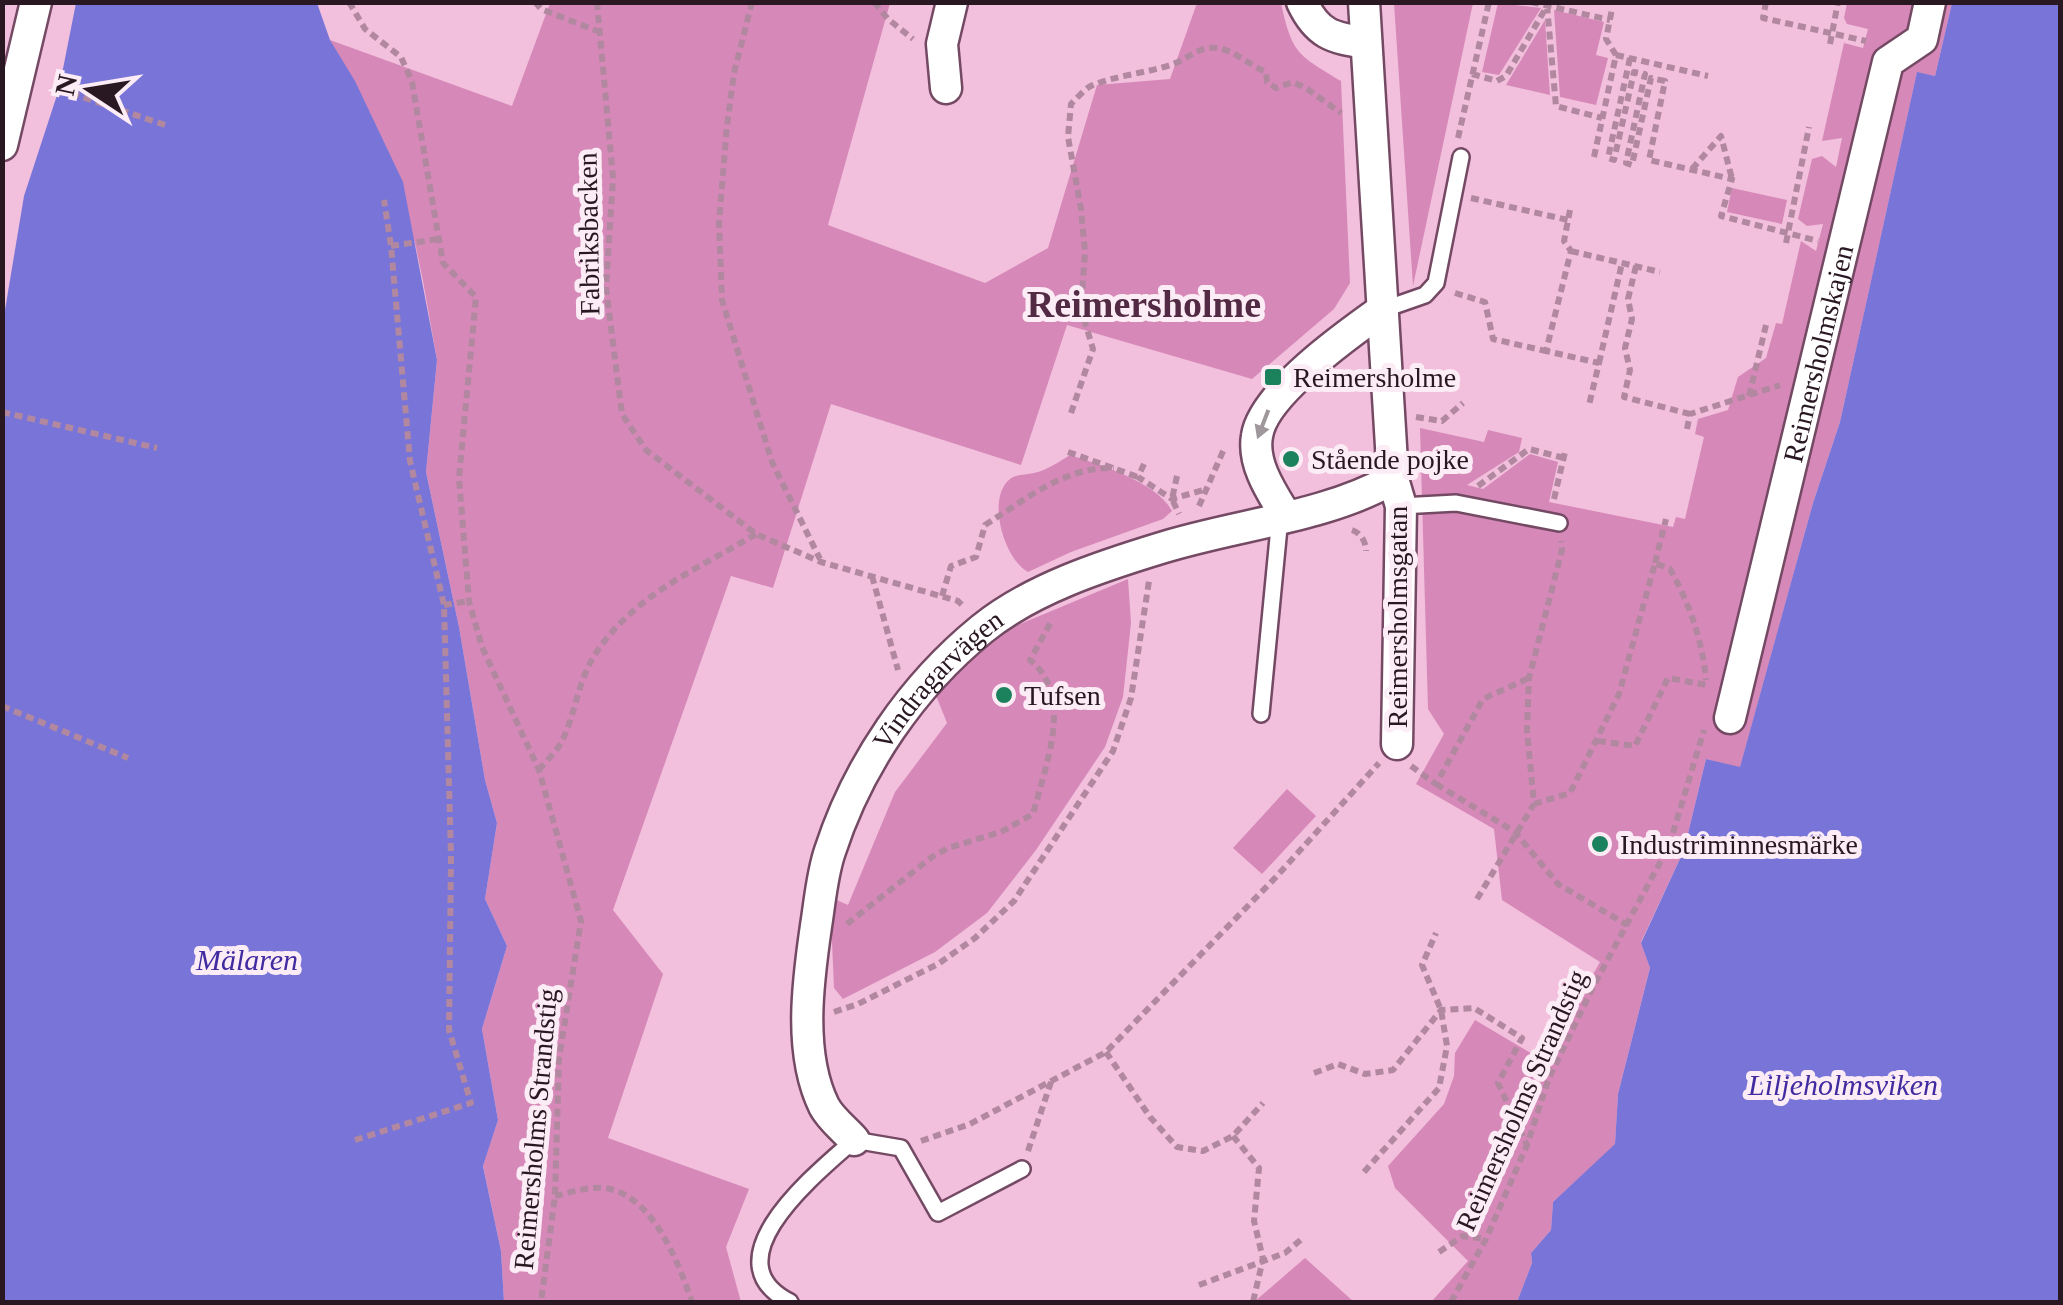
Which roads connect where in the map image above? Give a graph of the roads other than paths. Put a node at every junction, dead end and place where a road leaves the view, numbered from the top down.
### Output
1 (36, 2) edge
2 (952, 2) edge
3 (1302, 2) edge
4 (1364, 2) edge
5 (1930, 2) edge
6 (1366, 43) junction
7 (946, 88) dead end
8 (2, 145) edge
9 (1461, 157) road end
10 (1382, 310) junction
11 (1397, 493) junction
12 (1283, 517) junction
13 (1559, 524) road end
14 (1261, 714) dead end
15 (1720, 715) road end
16 (1397, 744) road end
17 (854, 1140) junction
18 (1022, 1168) road end
19 (790, 1302) edge

1 - 8 street
2 - 7 street
3 - 6 street
4 - 6 street, Reimersholmsgatan
5 - 15 street, Reimersholmskajen
6 - 10 street, Reimersholmsgatan
9 - 10 lane
10 - 11 street, Reimersholmsgatan
10 -> 12 street
11 - 12 street, Vindragarvägen
11 - 13 lane
11 - 16 street, Reimersholmsgatan
12 - 14 lane
12 - 17 street, Vindragarvägen
17 - 18 lane
17 - 19 lane

